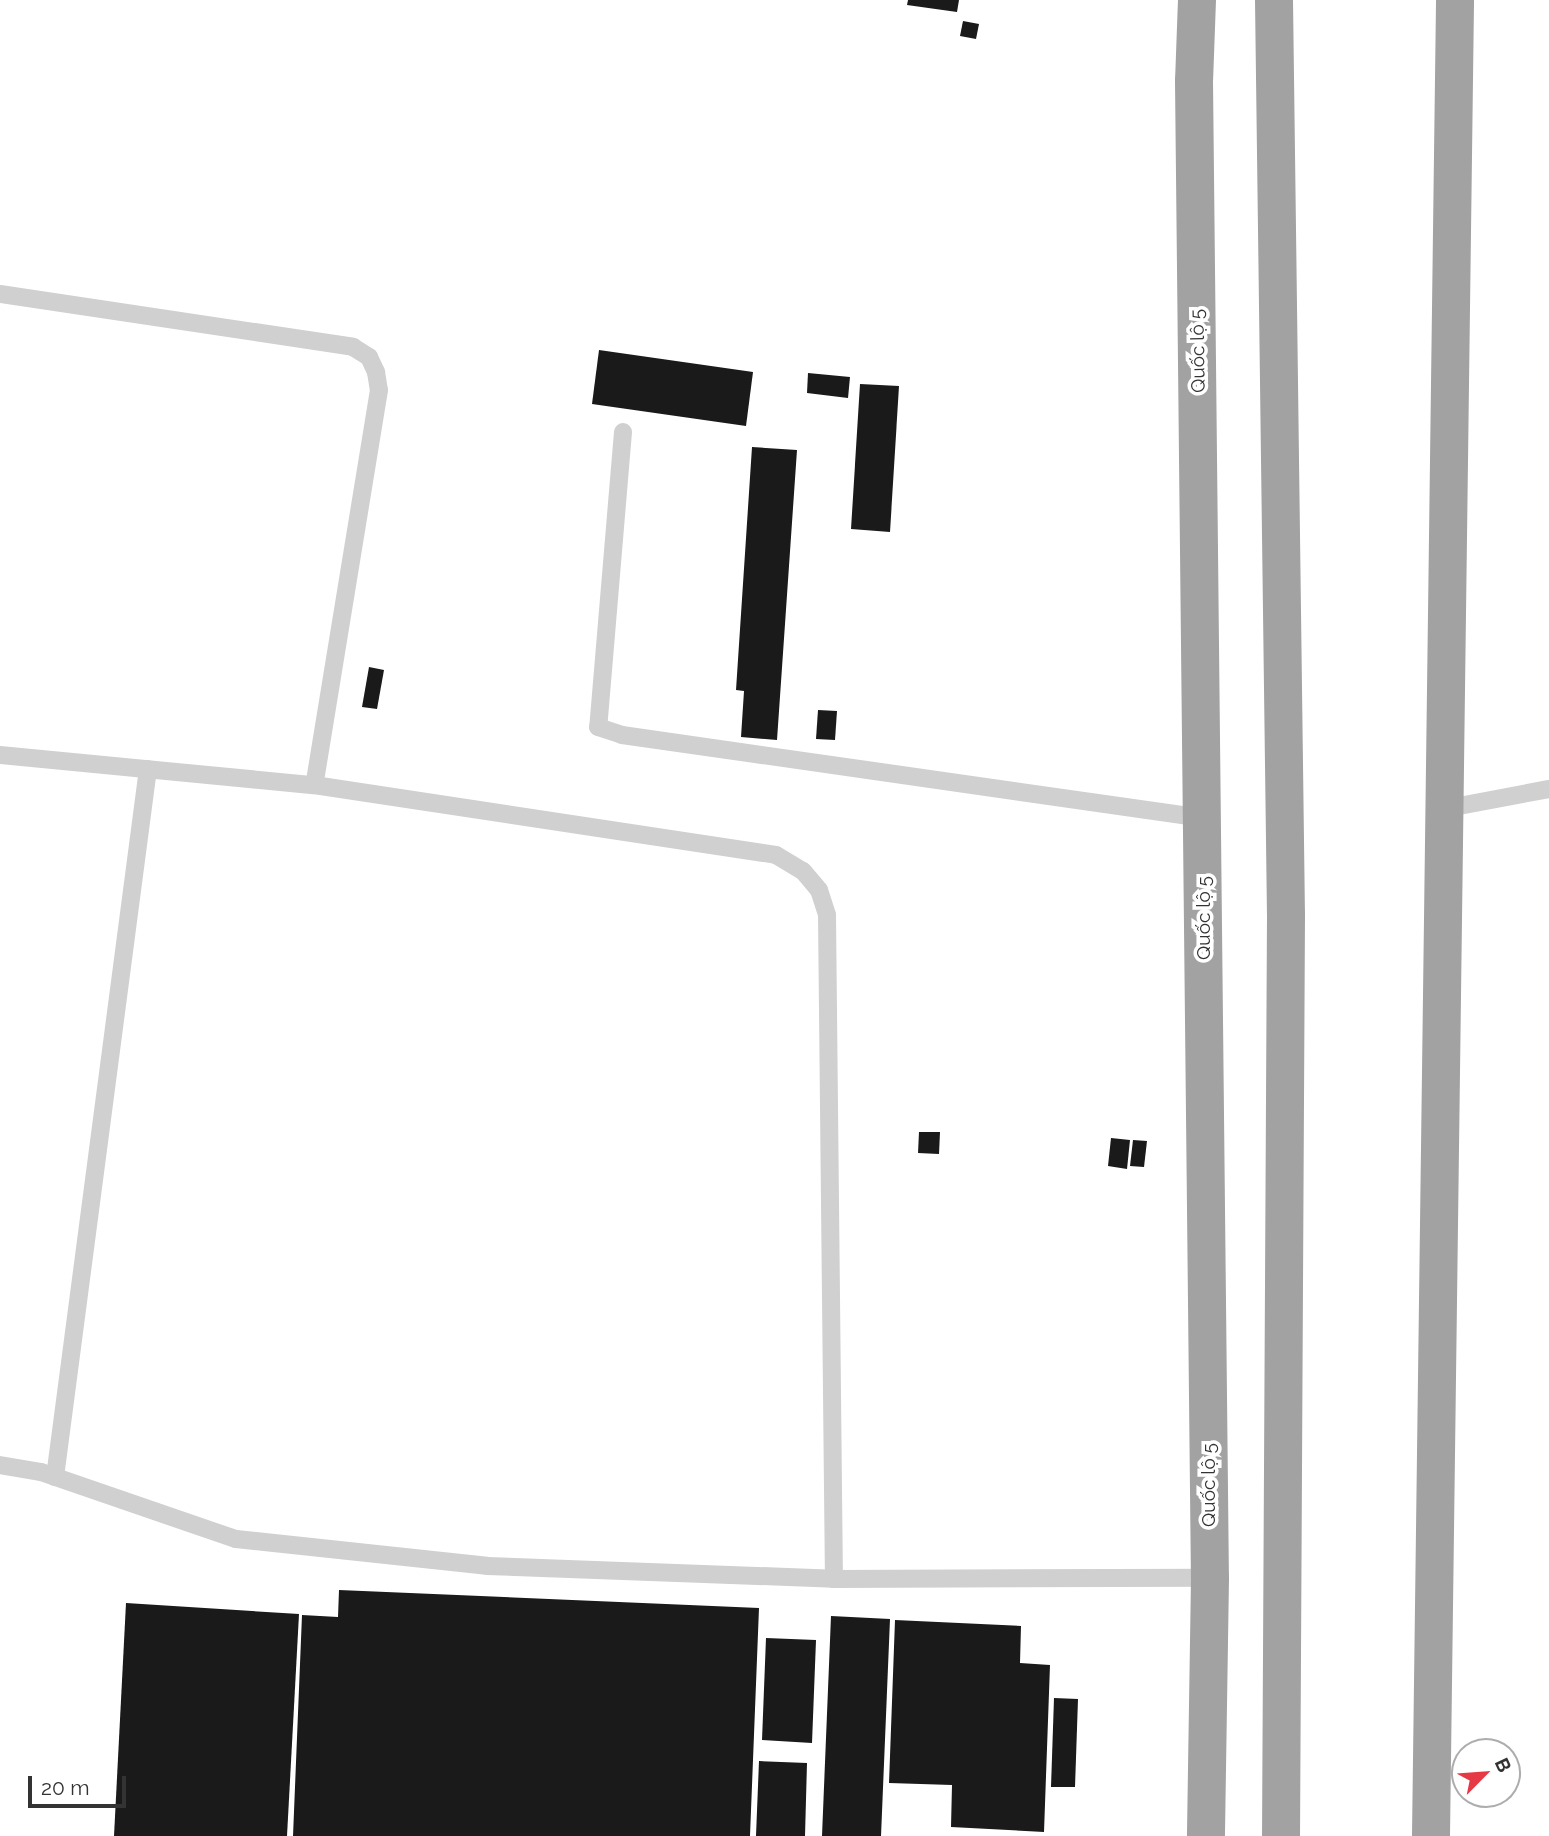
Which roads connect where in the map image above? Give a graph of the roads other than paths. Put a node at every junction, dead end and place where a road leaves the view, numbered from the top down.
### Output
1 (1196, 0) edge
2 (1274, 0) edge
3 (1455, 0) edge
4 (0, 294) edge
5 (623, 432) dead end
6 (0, 754) edge
7 (148, 769) junction
8 (314, 785) junction
9 (1549, 789) edge
10 (1443, 808) junction
11 (1203, 818) junction
12 (0, 1465) edge
13 (55, 1477) junction
14 (1210, 1578) junction
15 (834, 1579) junction
16 (1206, 1836) edge
17 (1281, 1836) edge
18 (1432, 1836) edge

1 - 11 highway, Quốc lộ 5
2 - 17 highway
3 - 10 highway
4 - 8 lane
5 - 11 lane
6 - 7 lane
7 - 8 lane
7 - 13 lane
8 - 15 lane
9 - 10 lane
10 - 18 highway
11 - 14 highway, Quốc lộ 5
12 - 13 lane
13 - 15 lane
14 - 15 lane
14 - 16 highway, Quốc lộ 5

